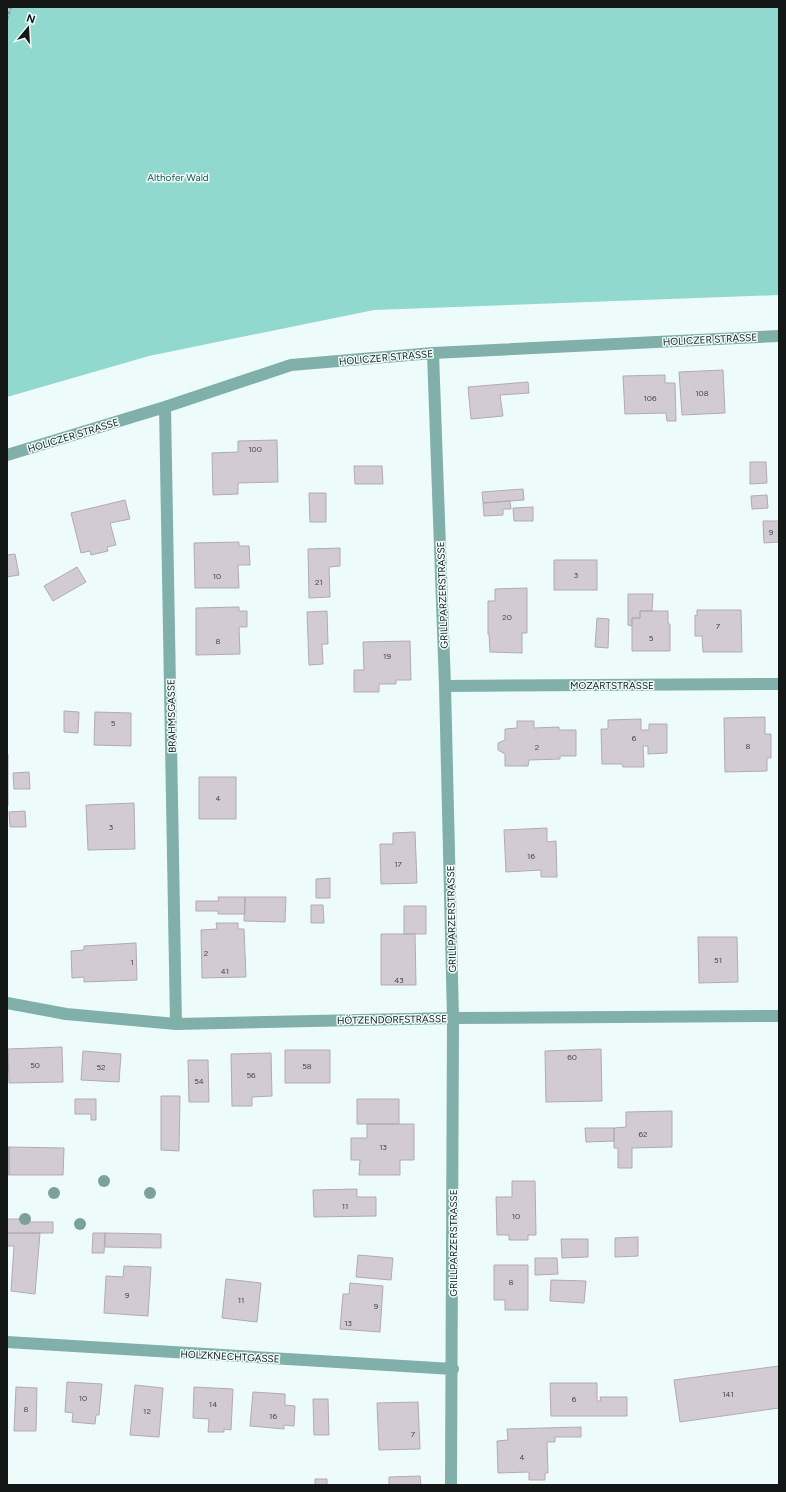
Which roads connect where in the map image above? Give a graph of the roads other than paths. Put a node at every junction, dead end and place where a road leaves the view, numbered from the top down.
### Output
1 (779, 336) edge
2 (433, 353) junction
3 (165, 408) junction
4 (7, 455) edge
5 (779, 684) edge
6 (445, 686) junction
7 (7, 1003) edge
8 (779, 1016) edge
9 (453, 1018) junction
10 (176, 1024) junction
11 (7, 1342) edge
12 (453, 1369) junction
13 (451, 1485) edge

1 - 2 street, HOLICZER STRASSE
2 - 3 street, HOLICZER STRASSE
2 - 6 street, GRILLPARZERSTRASSE
3 - 4 street, HOLICZER STRASSE
3 - 10 street, BRAHMSGASSE
5 - 6 street, MOZARTSTRASSE
6 - 9 street, GRILLPARZERSTRASSE
7 - 10 street, HÖTZENDORFSTRASSE
8 - 9 street, HÖTZENDORFSTRASSE
9 - 10 street, HÖTZENDORFSTRASSE
9 - 12 street, GRILLPARZERSTRASSE
11 - 12 street, HOLZKNECHTGASSE
12 - 13 street, GRILLPARZERSTRASSE

